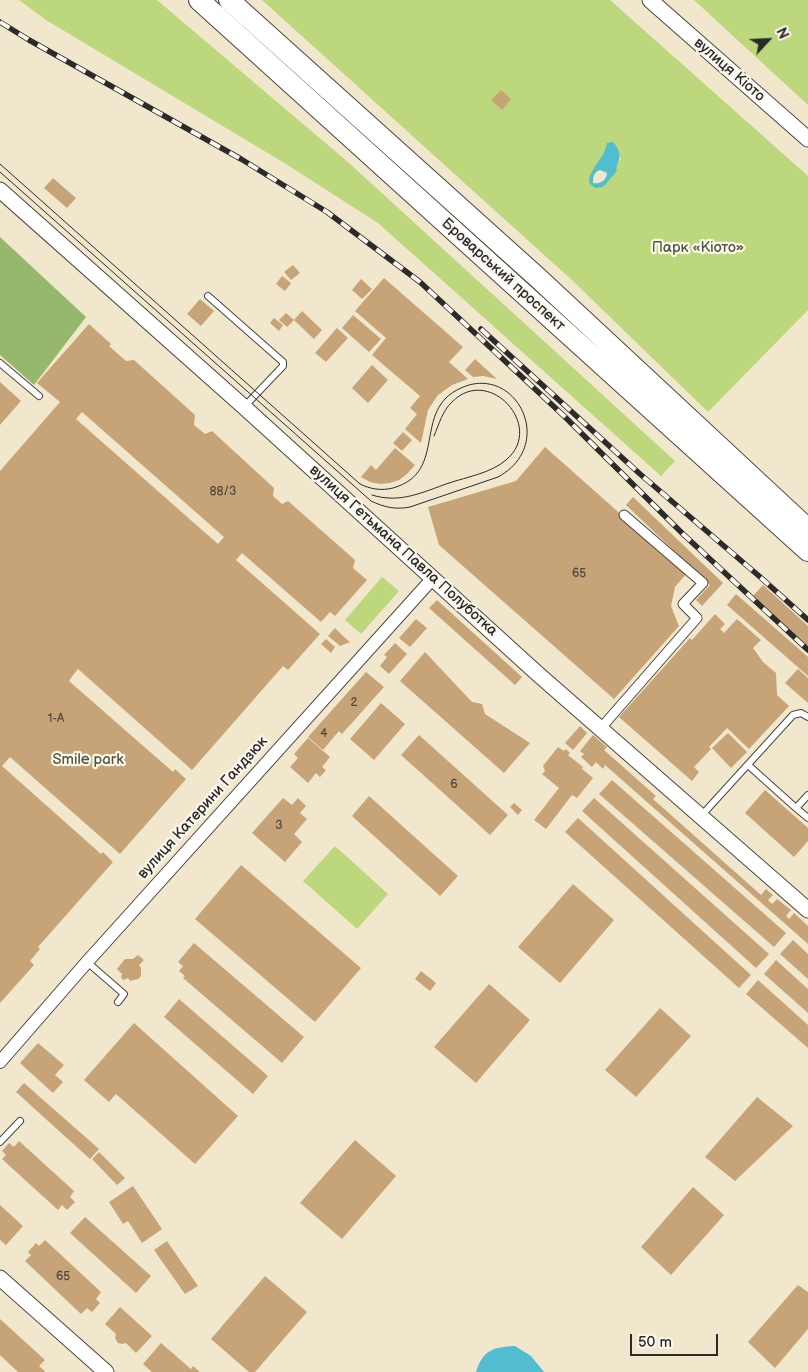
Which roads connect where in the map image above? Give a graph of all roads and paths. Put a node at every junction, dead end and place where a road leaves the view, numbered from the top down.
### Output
1 (199, 0) edge
2 (229, 0) edge
3 (650, 0) edge
4 (808, 139) edge
5 (0, 190) edge
6 (208, 296) dead end
7 (0, 363) edge
8 (39, 396) dead end
9 (244, 407) junction
10 (624, 515) dead end
11 (808, 529) edge
12 (808, 551) edge
13 (433, 578) junction
14 (808, 718) edge
15 (601, 728) junction
16 (748, 765) junction
17 (808, 795) edge
18 (796, 808) junction
19 (701, 816) junction
20 (808, 818) edge
21 (808, 910) edge
22 (87, 962) junction
23 (118, 1002) dead end
24 (0, 1062) edge
25 (20, 1121) dead end
26 (0, 1142) edge
27 (0, 1278) edge
28 (99, 1370) edge

1 - 12 highway, Броварський проспект
2 - 11 highway, Броварський проспект
3 - 4 street, вулиця Кіото
5 - 9 street, вулиця Гетьмана Павла Полуботка
6 - 9 lane
7 - 8 lane
9 - 13 street, вулиця Гетьмана Павла Полуботка
10 - 15 street
13 - 15 street, вулиця Гетьмана Павла Полуботка
13 - 22 street, вулиця Катерини Гандзюк
14 - 16 lane
15 - 19 street, вулиця Гетьмана Павла Полуботка
16 - 18 lane
16 - 19 lane
17 - 18 lane
18 - 20 lane
19 - 21 street, вулиця Гетьмана Павла Полуботка
22 - 23 lane
22 - 24 street, вулиця Катерини Гандзюк
25 - 26 lane
27 - 28 street

